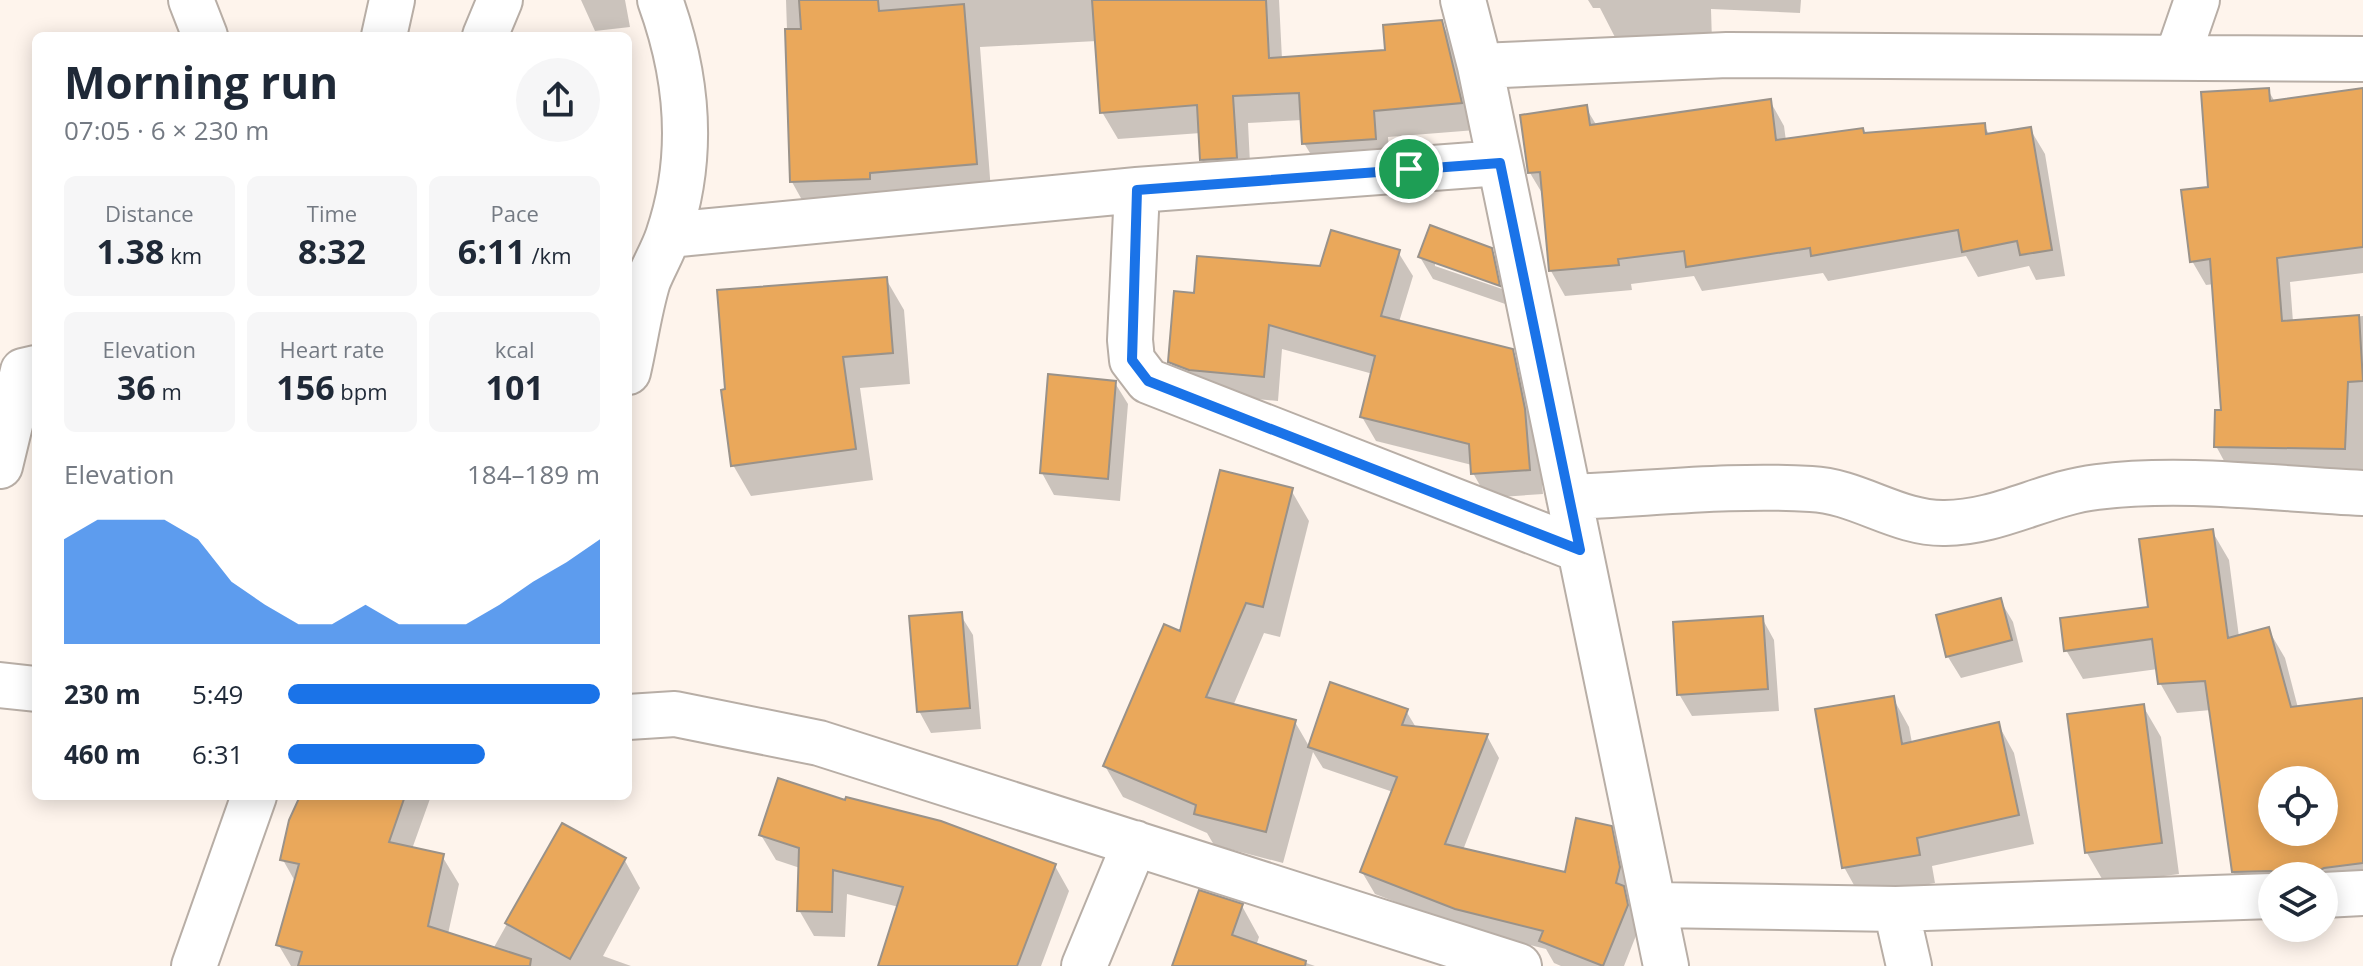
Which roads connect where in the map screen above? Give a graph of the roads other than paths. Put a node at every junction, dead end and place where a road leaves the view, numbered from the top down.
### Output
1 (191, 0) edge
2 (392, 0) edge
3 (500, 0) edge
4 (660, 0) edge
5 (1463, 0) edge
6 (2197, 0) edge
7 (203, 32) edge
8 (385, 32) edge
9 (487, 32) edge
10 (2177, 58) junction
11 (2363, 59) edge
12 (1480, 66) junction
13 (1500, 163) junction
14 (1137, 190) junction
15 (669, 235) junction
16 (632, 354) edge
17 (20, 370) edge
18 (0, 466) edge
19 (2363, 493) edge
20 (1569, 497) junction
21 (1580, 550) junction
22 (0, 685) edge
23 (32, 689) edge
24 (632, 717) edge
25 (253, 800) edge
26 (1135, 843) junction
27 (2363, 893) edge
28 (2338, 894) edge
29 (2258, 896) edge
30 (1656, 905) junction
31 (1896, 909) junction
32 (194, 966) edge
33 (1084, 966) edge
34 (1519, 966) edge
35 (1666, 966) edge
36 (1909, 966) edge

1 - 7 street
2 - 8 street
3 - 9 street
4 - 15 street
5 - 12 street
6 - 10 street
10 - 11 street
10 - 12 street
12 - 13 street
13 - 14 street
13 - 20 street
14 - 15 street
14 - 21 street
15 - 16 street
17 - 18 street
19 - 20 street
20 - 21 street
21 - 30 street
22 - 23 street
24 - 26 street
25 - 32 street
26 - 33 street
26 - 34 street
27 - 28 street
29 - 31 street
30 - 31 street
30 - 35 street
31 - 36 street

